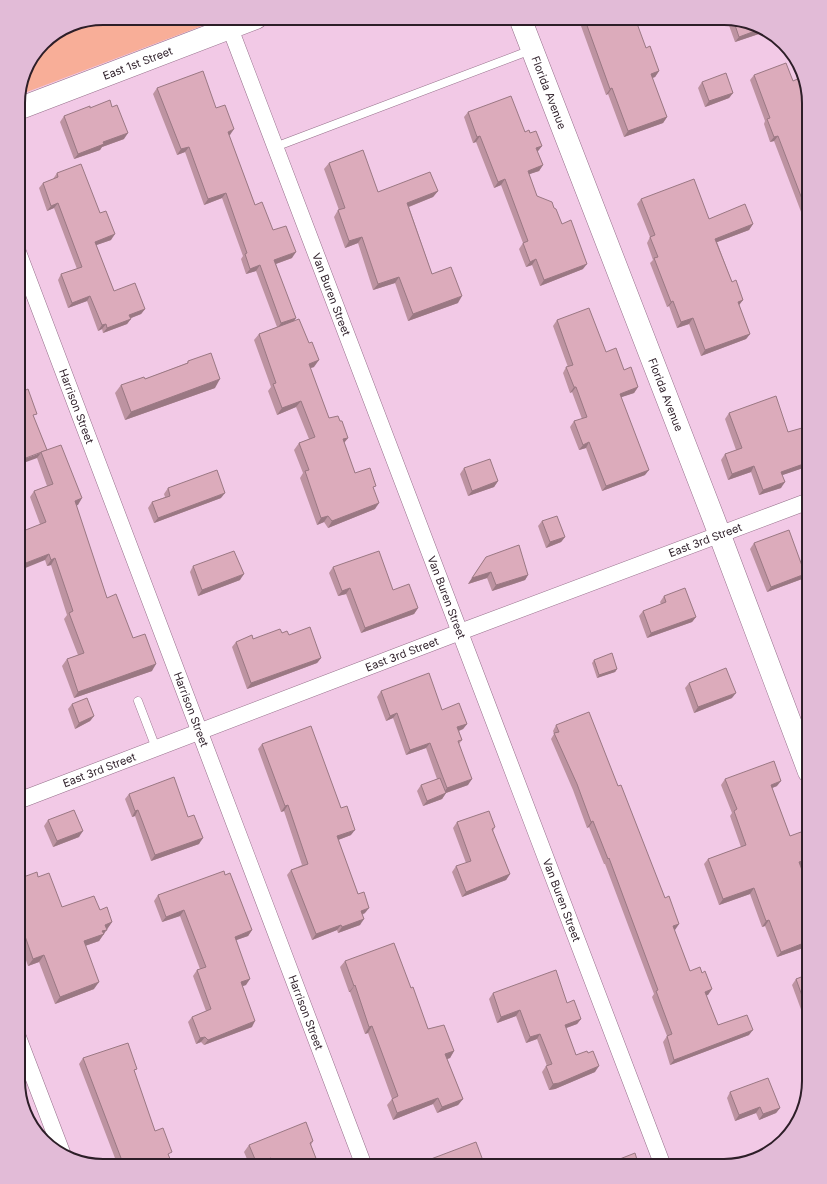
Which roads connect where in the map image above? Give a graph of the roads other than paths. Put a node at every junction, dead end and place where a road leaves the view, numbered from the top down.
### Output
1 (238, 25) edge
2 (523, 25) edge
3 (230, 28) junction
4 (532, 50) junction
5 (25, 106) edge
6 (275, 147) junction
7 (25, 271) edge
8 (802, 504) edge
9 (720, 535) junction
10 (460, 632) junction
11 (138, 702) dead end
12 (199, 732) junction
13 (156, 748) junction
14 (802, 753) edge
15 (25, 798) edge
16 (25, 1056) edge
17 (59, 1146) edge
18 (361, 1159) edge
19 (660, 1159) edge

1 - 3 street, East 1st Street
2 - 4 street, Florida Avenue
3 - 5 street, East 1st Street
3 - 6 street, Van Buren Street
4 - 6 lane
4 - 9 street, Florida Avenue
6 - 10 street, Van Buren Street
7 - 12 street, Harrison Street
8 - 9 street, East 3rd Street
9 - 10 street, East 3rd Street
9 - 14 street, Florida Avenue
10 - 12 street, East 3rd Street
10 - 19 street, Van Buren Street
11 - 13 lane
12 - 13 street, East 3rd Street
12 - 18 street, Harrison Street
13 - 15 street, East 3rd Street
16 - 17 street

